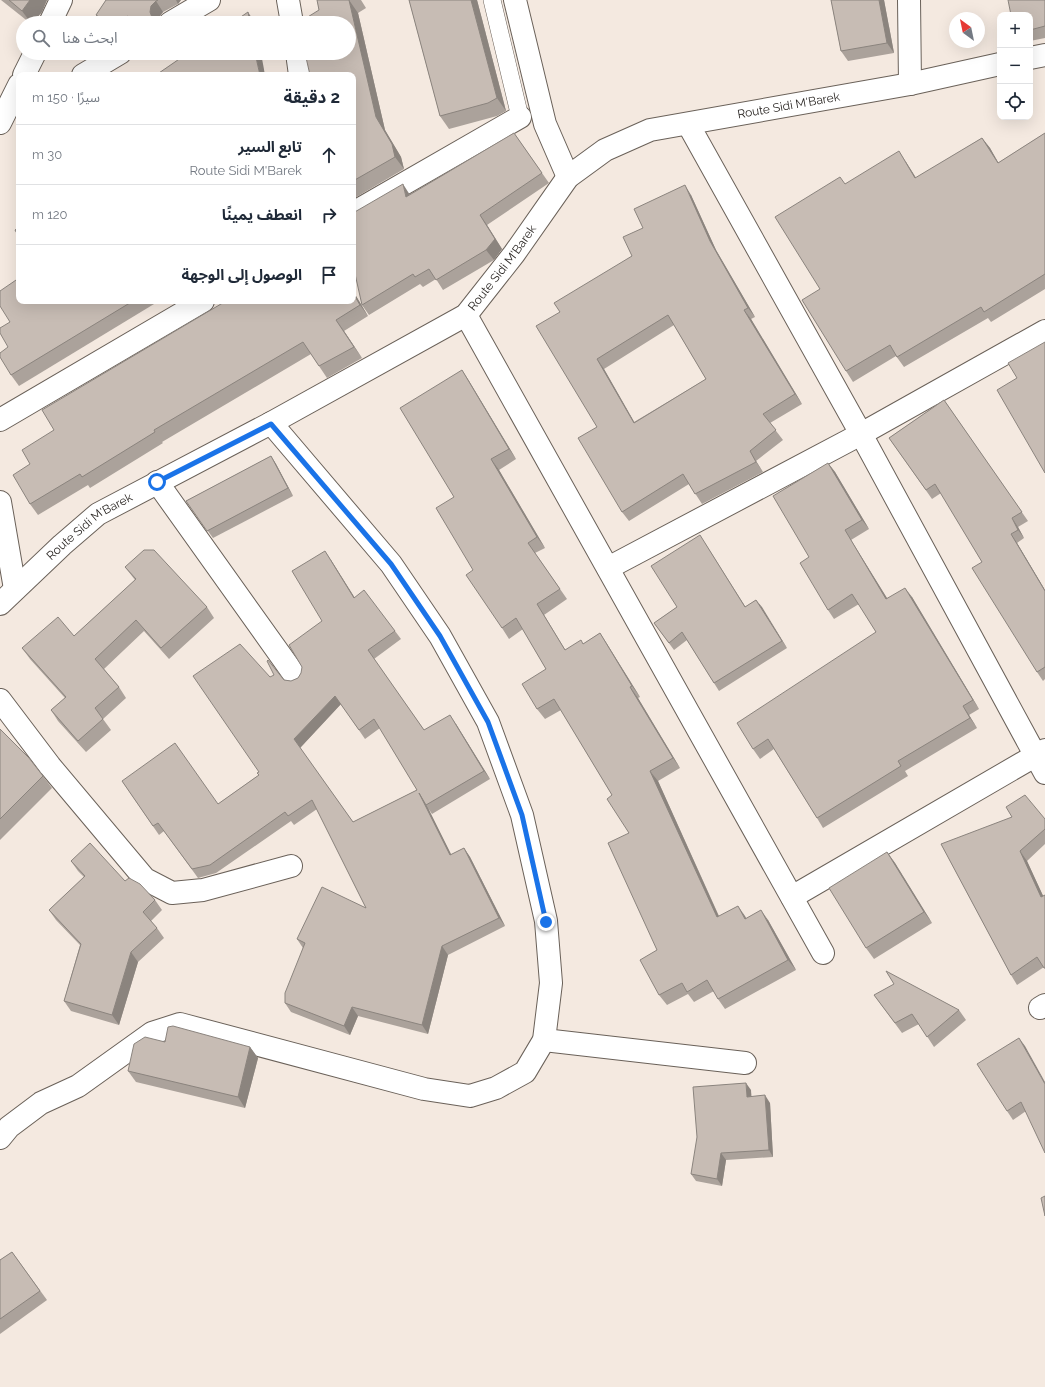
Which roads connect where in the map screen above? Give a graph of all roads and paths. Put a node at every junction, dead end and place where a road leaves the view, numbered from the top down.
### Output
1 (61, 0) edge
2 (209, 0) edge
3 (288, 0) edge
4 (492, 0) edge
5 (515, 0) edge
6 (909, 0) edge
7 (53, 16) edge
8 (182, 16) edge
9 (291, 16) edge
10 (1045, 55) edge
11 (1033, 57) edge
12 (32, 60) edge
13 (108, 60) edge
14 (298, 60) edge
15 (997, 65) edge
16 (26, 72) edge
17 (88, 72) edge
18 (300, 72) edge
19 (910, 84) junction
20 (16, 91) edge
21 (16, 115) edge
22 (520, 117) joint
23 (0, 124) edge
24 (688, 124) junction
25 (568, 178) junction
26 (356, 211) edge
27 (198, 304) edge
28 (466, 315) junction
29 (1045, 331) edge
30 (0, 420) edge
31 (271, 424) junction
32 (861, 434) junction
33 (157, 482) junction
34 (0, 502) edge
35 (608, 568) junction
36 (15, 589) junction
37 (0, 604) edge
38 (296, 677) edge
39 (0, 700) edge
40 (1042, 760) edge
41 (291, 866) dead end
42 (792, 897) junction
43 (823, 953) dead end
44 (544, 1040) junction
45 (745, 1063) dead end
46 (0, 1138) edge

1 - 7 street
2 - 8 street
3 - 9 street
4 - 22 lane
5 - 25 street
6 - 19 street
10 - 11 street
12 - 16 street
13 - 17 street
14 - 18 street
15 - 19 street, Route Sidi M'Barek
19 - 24 street, Route Sidi M'Barek
20 - 23 street
21 - 23 street
22 - 26 street
24 - 25 street, Route Sidi M'Barek
24 - 32 street
25 - 28 street, Route Sidi M'Barek
27 - 30 street
28 - 31 street, Route Sidi M'Barek
28 - 35 street
29 - 32 street
31 - 33 street, Route Sidi M'Barek
31 - 44 street
32 - 35 street
32 - 40 street
33 - 36 street, Route Sidi M'Barek
33 - 38 street
34 - 36 street
35 - 42 street
36 - 37 street, Route Sidi M'Barek
39 - 41 street
40 - 42 street
42 - 43 street
44 - 45 street
44 - 46 street

